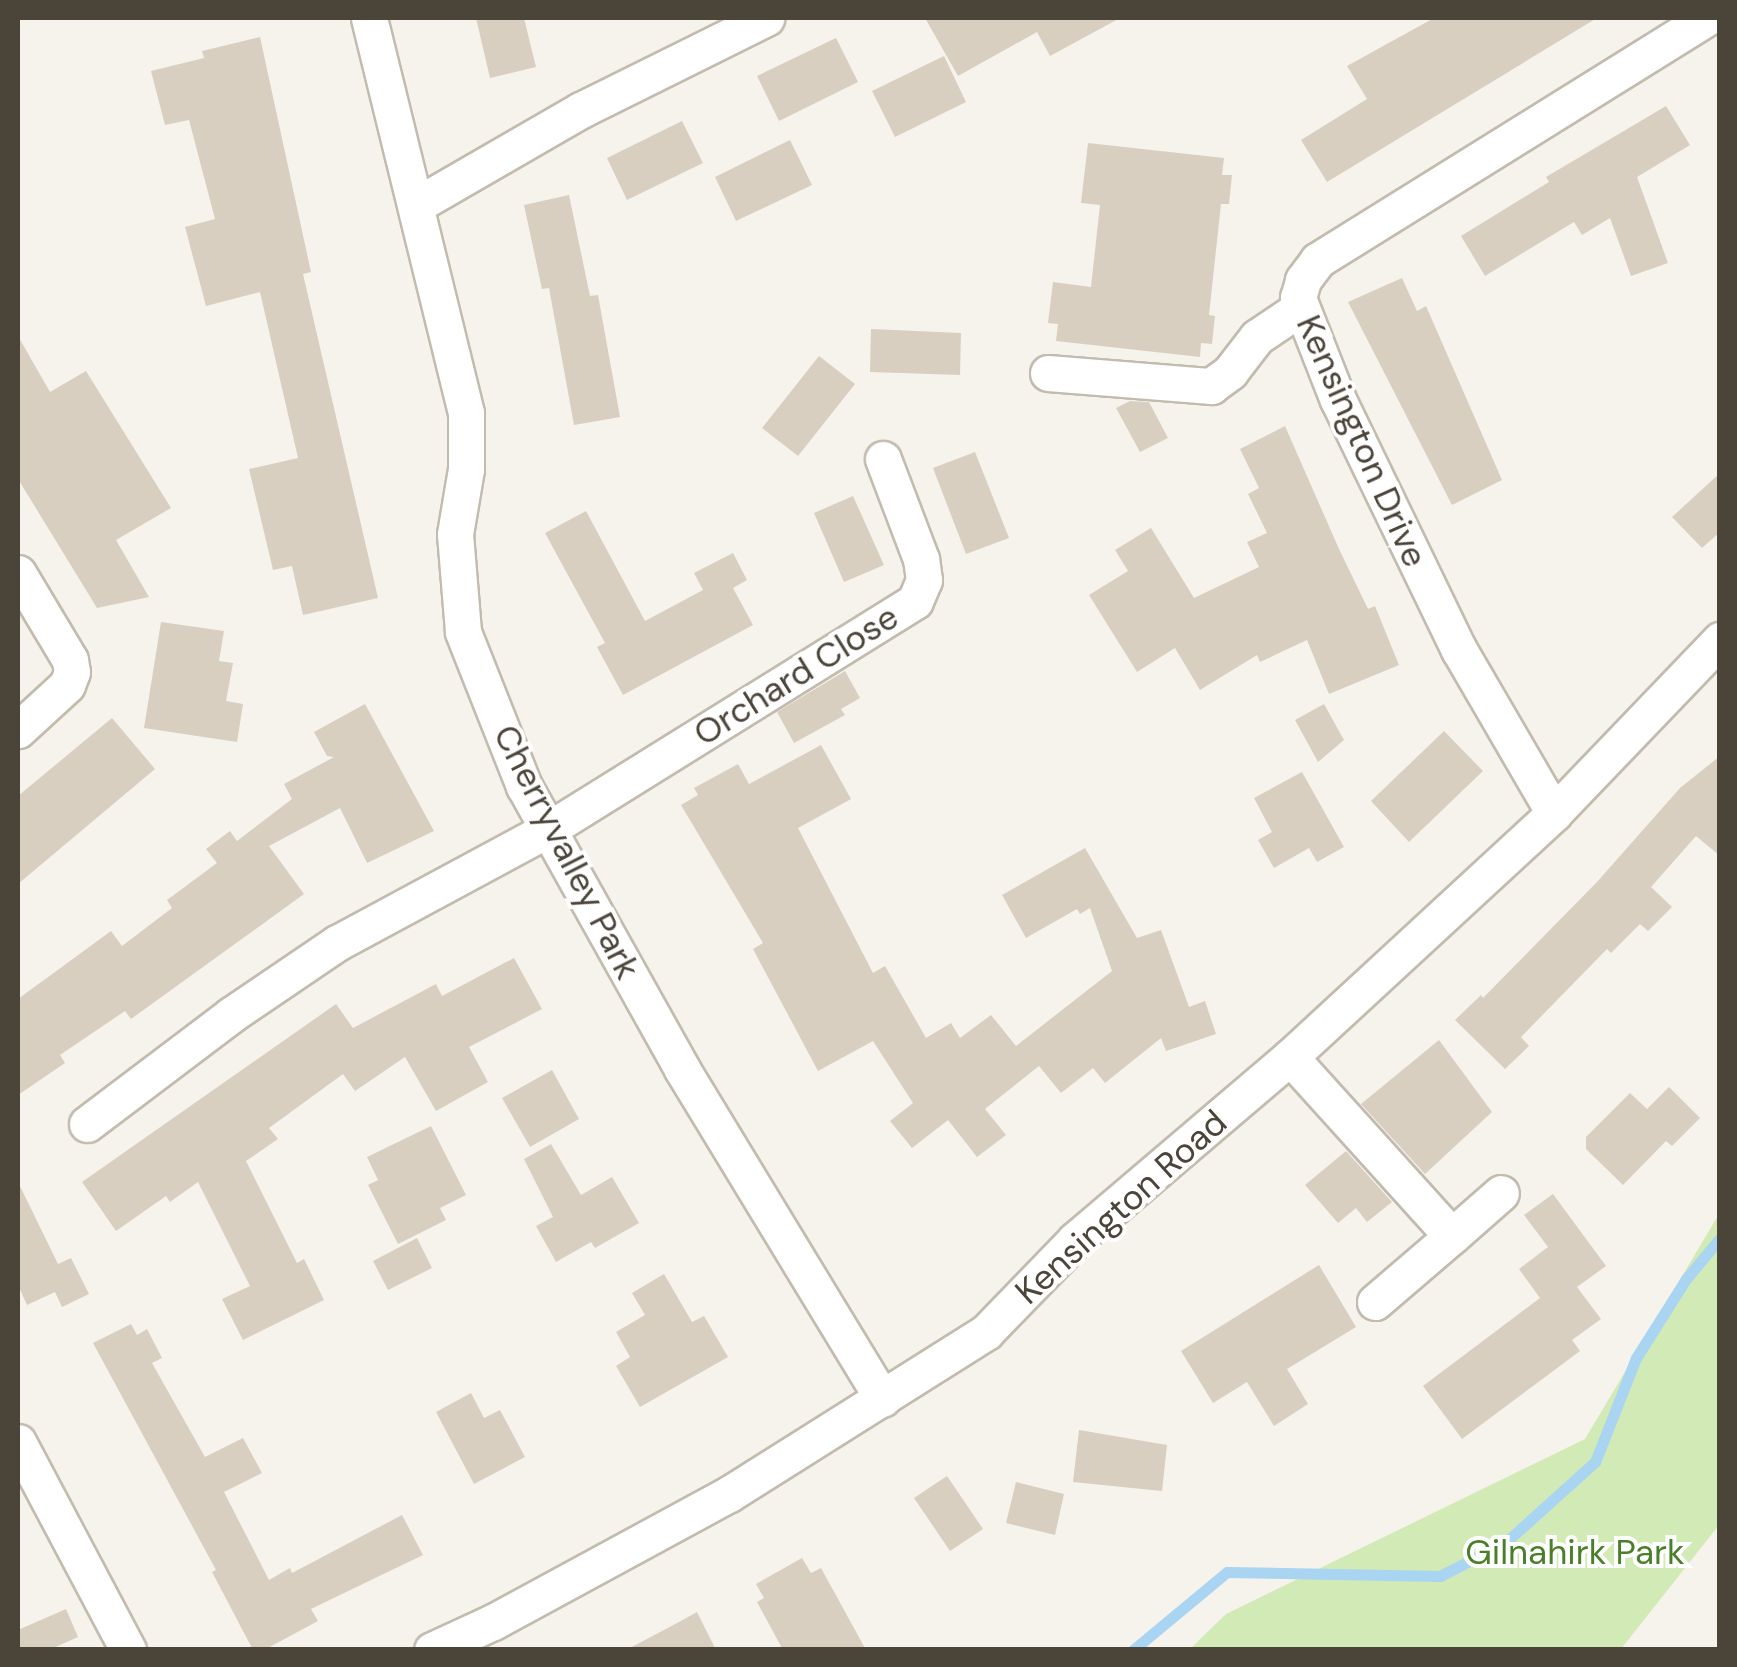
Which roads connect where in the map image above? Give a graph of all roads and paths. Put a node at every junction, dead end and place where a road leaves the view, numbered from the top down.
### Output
1 (369, 18) edge
2 (766, 18) edge
3 (1707, 18) edge
4 (418, 204) junction
5 (1300, 308) junction
6 (1048, 372) dead end
7 (884, 459) dead end
8 (18, 574) edge
9 (1720, 640) edge
10 (18, 730) edge
11 (1554, 814) junction
12 (549, 829) junction
13 (1290, 1057) junction
14 (87, 1124) dead end
15 (1501, 1193) dead end
16 (1452, 1236) junction
17 (1374, 1302) dead end
18 (883, 1399) junction
19 (18, 1442) edge
20 (128, 1650) edge
21 (432, 1650) edge

1 - 4 street, Cherryvalley Park
2 - 4 street
3 - 5 street, Kensington Drive
4 - 12 street, Cherryvalley Park
5 - 6 street
5 - 11 street, Kensington Drive
7 - 12 street, Orchard Close
8 - 10 street
9 - 11 street, Kensington Road
11 - 13 street, Kensington Road
12 - 14 street, Orchard Close
12 - 18 street, Cherryvalley Park
13 - 16 street
13 - 18 street, Kensington Road
15 - 16 street
16 - 17 street
18 - 21 street, Kensington Road
19 - 20 street

